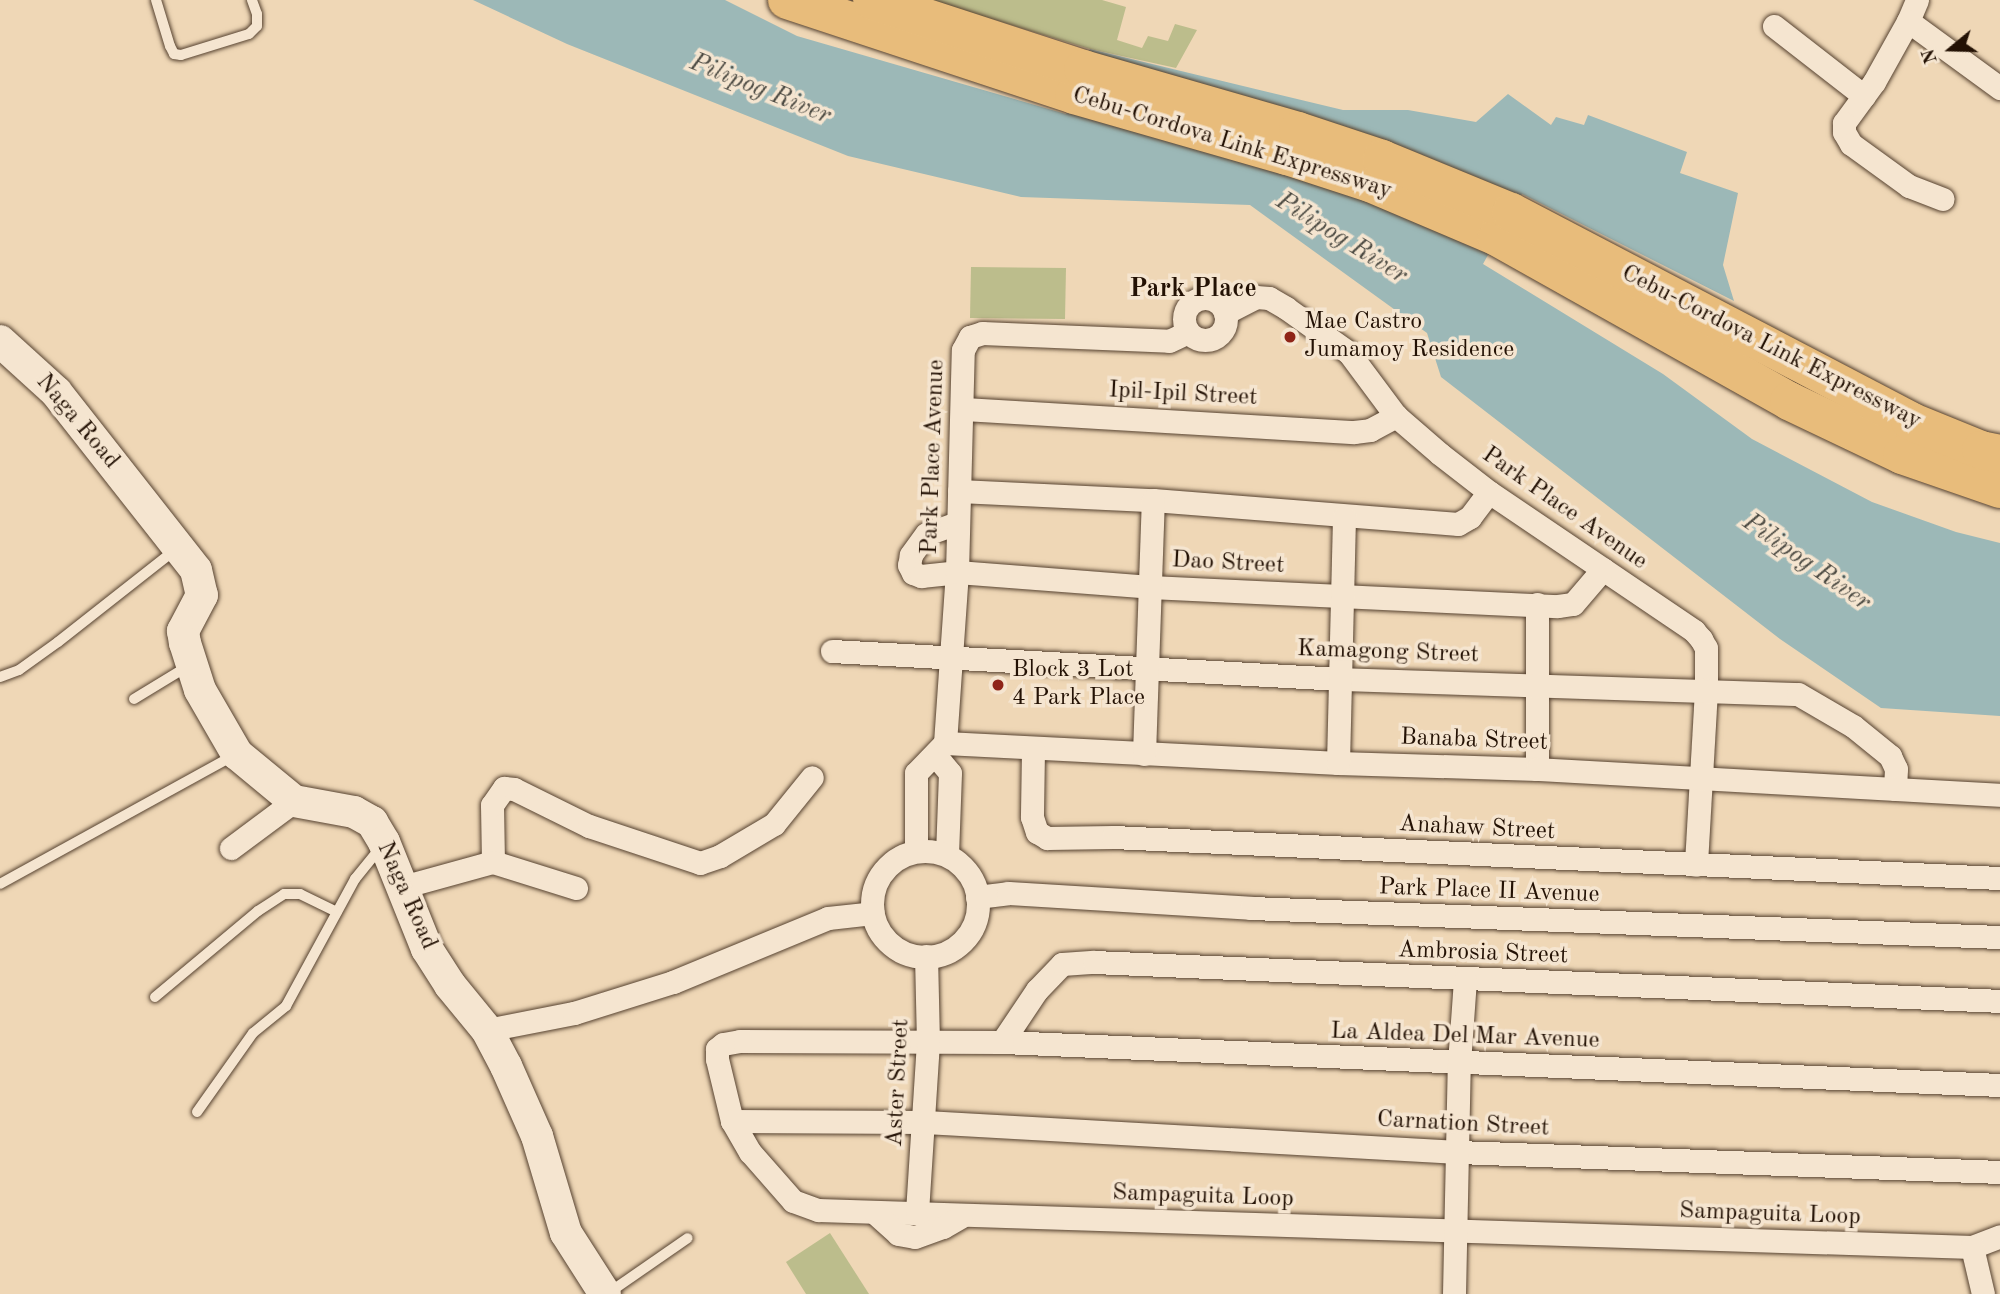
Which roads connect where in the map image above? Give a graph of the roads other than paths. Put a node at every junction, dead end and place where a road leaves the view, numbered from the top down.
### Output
1 (156, 0) edge
2 (252, 0) edge
3 (787, 0) edge
4 (872, 0) edge
5 (1917, 0) edge
6 (1908, 21) junction
7 (1774, 26) dead end
8 (1079, 82) junction
9 (2000, 88) edge
10 (1864, 96) junction
11 (1943, 200) dead end
12 (1504, 224) junction
13 (1225, 313) junction
14 (1188, 332) junction
15 (0, 341) edge
16 (964, 409) junction
17 (1396, 416) junction
18 (2000, 454) edge
19 (2000, 489) edge
20 (958, 491) junction
21 (1489, 492) junction
22 (1153, 500) junction
23 (1344, 517) junction
24 (957, 523) junction
25 (178, 547) junction
26 (1603, 569) junction
27 (957, 572) junction
28 (1150, 587) junction
29 (1342, 595) junction
30 (1537, 604) junction
31 (832, 651) dead end
32 (951, 660) junction
33 (190, 665) junction
34 (1147, 669) junction
35 (0, 677) edge
36 (1340, 679) junction
37 (1537, 684) junction
38 (1706, 690) junction
39 (134, 699) dead end
40 (940, 749) junction
41 (1032, 750) junction
42 (237, 754) junction
43 (1144, 754) junction
44 (1338, 763) junction
45 (1537, 769) junction
46 (812, 777) dead end
47 (1700, 778) junction
48 (1895, 789) junction
49 (2000, 795) edge
50 (294, 801) junction
51 (384, 842) junction
52 (231, 848) dead end
53 (916, 851) junction
54 (947, 855) junction
55 (493, 862) junction
56 (1696, 865) junction
57 (2000, 878) edge
58 (0, 884) edge
59 (402, 887) junction
60 (576, 888) dead end
61 (977, 897) junction
62 (337, 912) junction
63 (873, 913) junction
64 (2000, 937) edge
65 (926, 956) junction
66 (1465, 980) junction
67 (155, 997) dead end
68 (2000, 1001) edge
69 (487, 1030) junction
70 (1002, 1042) junction
71 (928, 1044) junction
72 (1459, 1063) junction
73 (2000, 1085) edge
74 (197, 1112) dead end
75 (732, 1121) junction
76 (925, 1122) junction
77 (1458, 1152) junction
78 (2000, 1172) edge
79 (917, 1212) junction
80 (876, 1213) junction
81 (960, 1217) junction
82 (1456, 1230) junction
83 (2000, 1236) edge
84 (688, 1238) dead end
85 (1972, 1247) junction
86 (606, 1294) edge
87 (1454, 1294) edge
88 (1983, 1294) edge

1 - 2 lane
3 - 8 highway, Cebu-Cordova Link Expressway
4 - 8 highway, Cebu-Cordova Link Expressway
5 - 6 street
6 - 9 street
6 - 10 street
7 - 10 street
8 - 12 highway, Cebu-Cordova Link Expressway
10 - 11 street
12 - 18 highway, Cebu-Cordova Link Expressway
12 - 19 highway, Cebu-Cordova Link Expressway
13 - 14 street
13 - 14 street
13 - 17 street, Park Place Avenue
14 - 16 street, Park Place Avenue
15 - 25 street, Naga Road
16 - 17 street, Ipil-Ipil Street
16 - 20 street, Park Place Avenue
17 - 21 street, Park Place Avenue
20 - 22 street
20 - 24 street, Park Place Avenue
21 - 23 street
21 - 26 street, Park Place Avenue
22 - 23 street
22 - 28 street
23 - 29 street
24 - 27 street, Park Place Avenue
24 - 27 street, Dao Street
25 - 33 street, Naga Road
25 - 35 lane
26 - 30 street, Dao Street
26 - 38 street, Park Place Avenue
27 - 28 street, Dao Street
27 - 32 street, Park Place Avenue
28 - 29 street, Dao Street
28 - 34 street
29 - 30 street, Dao Street
29 - 36 street
30 - 37 street
31 - 32 street, Kamagong Street
32 - 34 street, Kamagong Street
32 - 40 street, Park Place Avenue
33 - 39 lane
33 - 42 street, Naga Road
34 - 36 street, Kamagong Street
34 - 43 street
36 - 37 street, Kamagong Street
36 - 44 street
37 - 38 street, Kamagong Street
37 - 45 street
38 - 47 street, Park Place Avenue
38 - 48 street, Kamagong Street
40 - 41 street, Banaba Street
40 - 53 street
40 - 54 street
41 - 43 street, Banaba Street
41 - 56 street, Anahaw Street
42 - 50 street, Naga Road
42 - 58 lane
43 - 44 street, Banaba Street
44 - 45 street, Banaba Street
45 - 47 street, Banaba Street
46 - 55 street
47 - 48 street, Banaba Street
47 - 56 street, Park Place Avenue
48 - 49 street, Banaba Street
50 - 51 street, Naga Road
50 - 52 street
51 - 59 street, Naga Road
51 - 62 lane
53 - 54 street
53 - 63 street
54 - 61 street
55 - 59 street
55 - 60 street
56 - 57 street, Anahaw Street
59 - 69 street, Naga Road
61 - 64 street, Park Place II Avenue
61 - 65 street
62 - 67 lane
62 - 74 lane
63 - 65 street
63 - 69 street
65 - 71 street, Aster Street
66 - 68 street, Ambrosia Street
66 - 70 street, Ambrosia Street
66 - 72 street
69 - 86 street, Naga Road
70 - 71 street, La Aldea Del Mar Avenue
70 - 72 street, La Aldea Del Mar Avenue
71 - 75 street, Sampaguita Loop
71 - 76 street, Aster Street
72 - 73 street, La Aldea Del Mar Avenue
72 - 77 street
75 - 76 street, Carnation Street
75 - 80 street, Sampaguita Loop
76 - 77 street, Carnation Street
76 - 79 street, Aster Street
77 - 78 street, Carnation Street
77 - 82 street
79 - 80 street, Sampaguita Loop
79 - 81 street, Sampaguita Loop
80 - 81 street
81 - 82 street, Sampaguita Loop
82 - 85 street, Sampaguita Loop
82 - 87 street
83 - 85 street, Sampaguita Loop
84 - 86 lane
85 - 88 street

